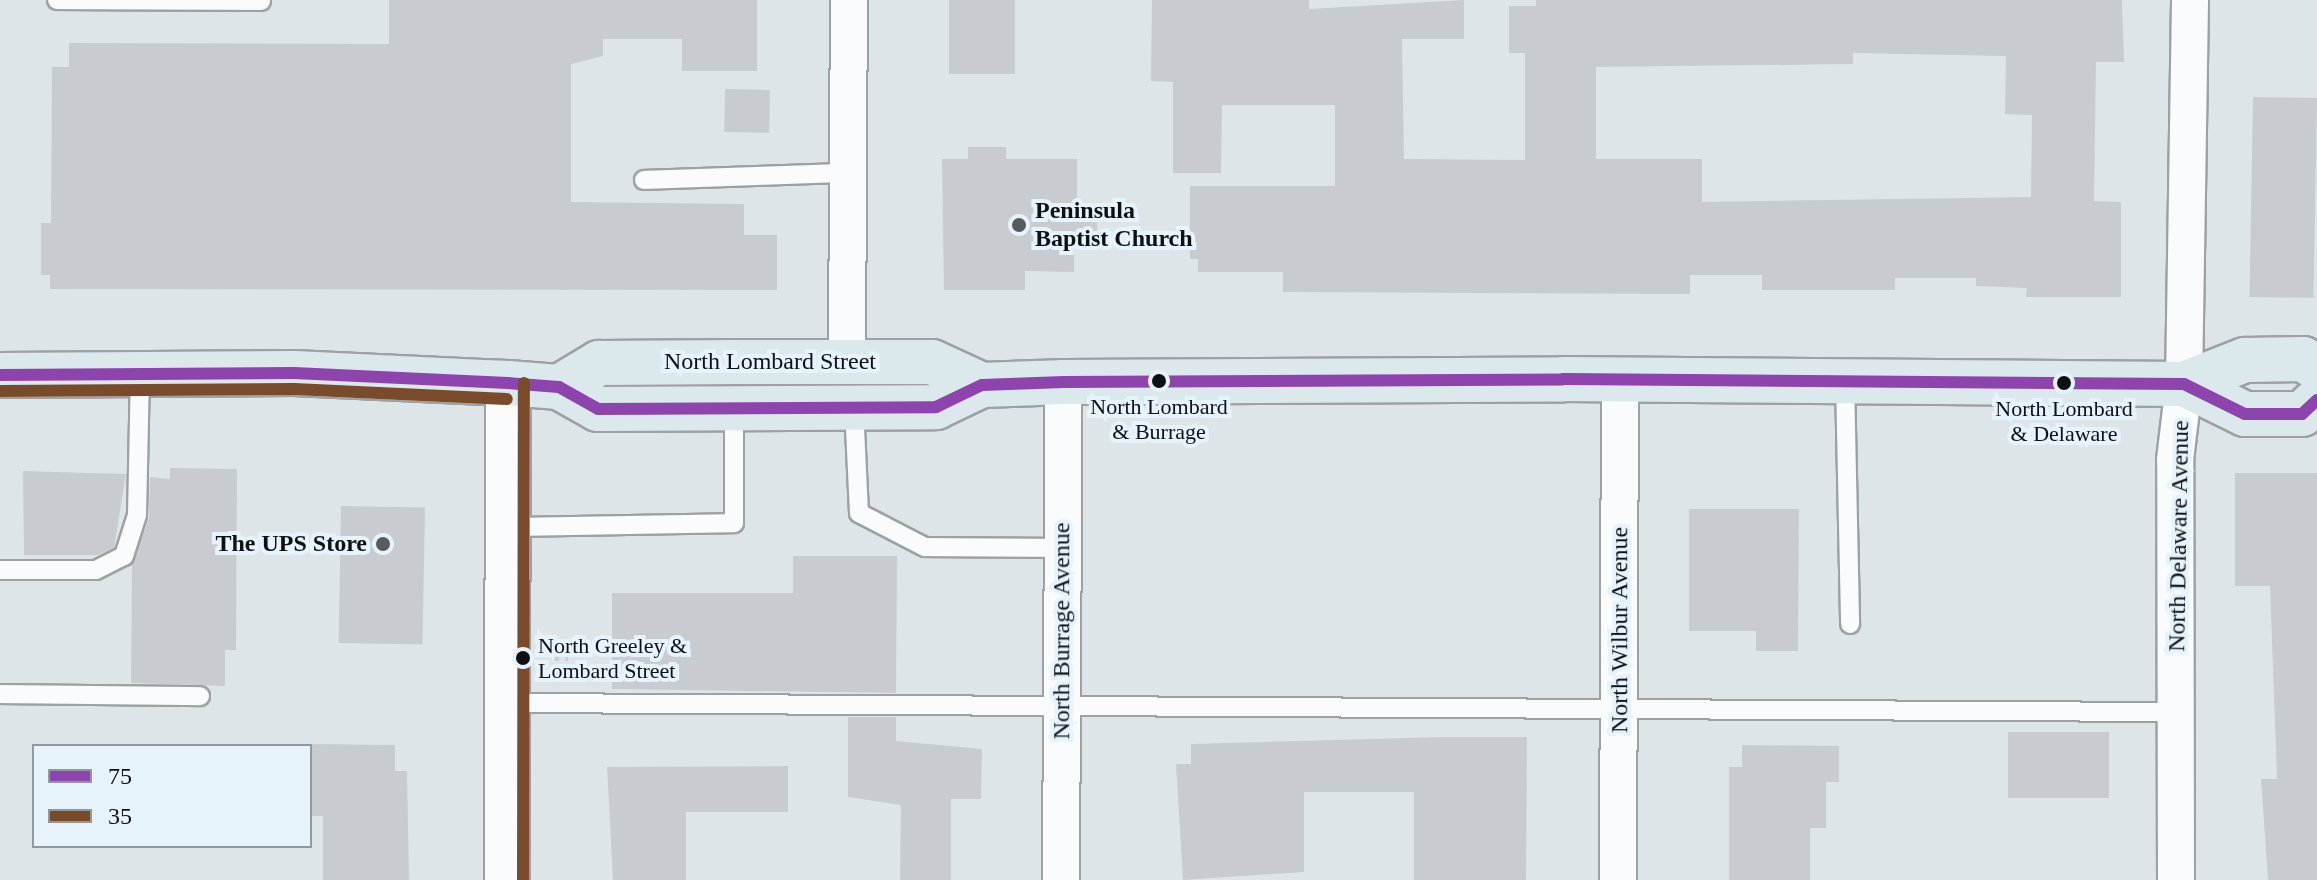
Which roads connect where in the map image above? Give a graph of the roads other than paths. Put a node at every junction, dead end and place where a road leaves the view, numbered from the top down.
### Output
1 (57, 0) edge
2 (849, 0) edge
3 (2190, 0) edge
4 (261, 1) edge
5 (847, 173) junction
6 (644, 180) dead end
7 (847, 362) junction
8 (2317, 368) edge
9 (140, 374) junction
10 (0, 375) edge
11 (1620, 379) junction
12 (1845, 380) junction
13 (1064, 382) junction
14 (508, 383) junction
15 (2184, 384) junction
16 (982, 385) junction
17 (559, 387) junction
18 (2317, 400) edge
19 (854, 407) junction
20 (734, 408) junction
21 (509, 527) junction
22 (1063, 548) junction
23 (0, 570) edge
24 (1850, 624) dead end
25 (0, 694) edge
26 (200, 696) dead end
27 (508, 703) junction
28 (1062, 703) junction
29 (1619, 706) junction
30 (2176, 712) junction
31 (507, 880) edge
32 (1061, 880) edge
33 (1618, 880) edge
34 (2176, 880) edge

1 - 4 lane
2 - 5 street
3 - 15 street, North Delaware Avenue
5 - 6 lane
5 - 7 street
7 - 16 main road, North Lombard Street
7 - 17 main road, North Lombard Street
8 - 15 main road, North Lombard Street
9 - 10 main road, North Lombard Street
9 - 14 main road, North Lombard Street
9 - 23 lane
11 - 12 main road, North Lombard Street
11 - 13 main road, North Lombard Street
11 - 29 street, North Wilbur Avenue
12 - 15 main road, North Lombard Street
12 - 24 lane
13 - 16 main road, North Lombard Street
13 - 22 street, North Burrage Avenue
14 - 17 main road, North Lombard Street
14 - 21 street
15 - 18 main road, North Lombard Street
15 - 30 street, North Delaware Avenue
16 - 19 main road, North Lombard Street
17 - 20 main road, North Lombard Street
19 - 20 main road, North Lombard Street
19 - 22 lane
20 - 21 lane
21 - 27 street
22 - 28 street, North Burrage Avenue
25 - 26 lane
27 - 28 lane
27 - 31 street
28 - 29 lane
28 - 32 street, North Burrage Avenue
29 - 30 lane
29 - 33 street, North Wilbur Avenue
30 - 34 street, North Delaware Avenue

